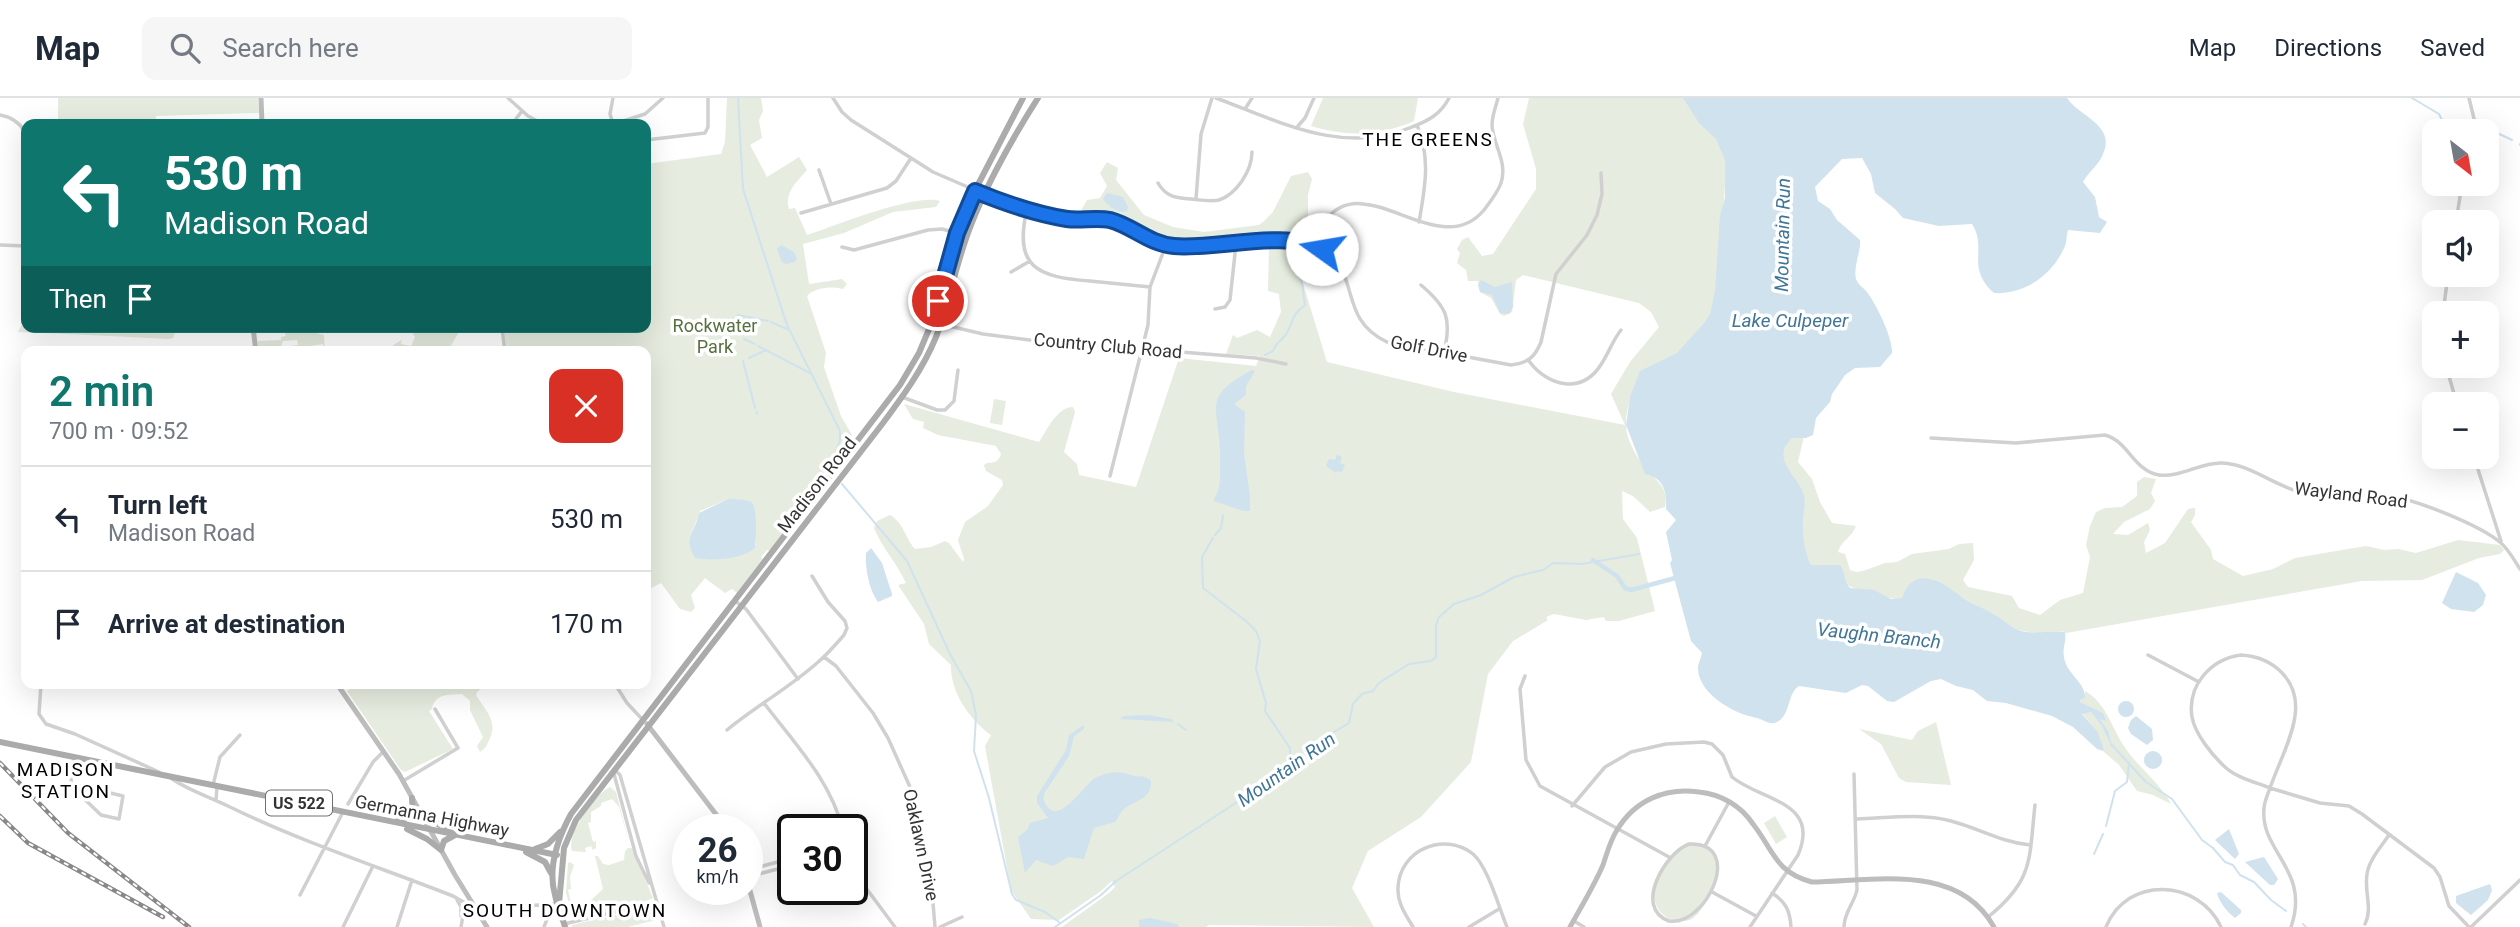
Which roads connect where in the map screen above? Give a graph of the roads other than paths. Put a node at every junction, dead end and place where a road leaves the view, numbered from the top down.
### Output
1 (261, 98) edge
2 (508, 98) edge
3 (613, 98) edge
4 (663, 98) edge
5 (708, 98) edge
6 (832, 98) edge
7 (1023, 98) edge
8 (1038, 98) edge
9 (1214, 98) edge
10 (1252, 98) edge
11 (1314, 98) edge
12 (1449, 98) edge
13 (1497, 98) edge
14 (2469, 98) edge
15 (1245, 108) junction
16 (522, 111) junction
17 (0, 115) edge
18 (262, 119) edge
19 (516, 119) edge
20 (535, 119) edge
21 (612, 119) edge
22 (637, 119) edge
23 (2474, 119) edge
24 (21, 125) edge
25 (1417, 125) junction
26 (1296, 127) junction
27 (651, 139) edge
28 (1252, 152) dead end
29 (911, 158) junction
30 (820, 170) dead end
31 (1601, 173) dead end
32 (1158, 183) dead end
33 (975, 191) junction
34 (984, 195) junction
35 (1196, 200) junction
36 (831, 204) junction
37 (1027, 209) junction
38 (801, 214) dead end
39 (1419, 222) junction
40 (957, 233) junction
41 (1236, 244) junction
42 (0, 245) edge
43 (1166, 245) junction
44 (1314, 245) junction
45 (21, 246) edge
46 (842, 247) dead end
47 (1030, 261) junction
48 (1011, 272) dead end
49 (1421, 285) dead end
50 (1150, 286) junction
51 (1215, 309) dead end
52 (932, 322) junction
53 (941, 325) junction
54 (1621, 330) dead end
55 (1141, 349) junction
56 (1444, 352) junction
57 (1529, 361) junction
58 (1286, 364) dead end
59 (958, 370) dead end
60 (902, 397) junction
61 (1931, 438) dead end
62 (2478, 469) edge
63 (1110, 475) dead end
64 (2505, 548) junction
65 (2520, 569) edge
66 (812, 576) dead end
67 (738, 603) junction
68 (2148, 655) dead end
69 (824, 657) junction
70 (1525, 676) dead end
71 (798, 679) junction
72 (2199, 682) junction
73 (41, 689) edge
74 (341, 689) edge
75 (618, 689) edge
76 (764, 703) junction
77 (435, 709) dead end
78 (642, 719) junction
79 (648, 724) junction
80 (727, 730) dead end
81 (240, 735) dead end
82 (0, 743) edge
83 (384, 751) junction
84 (75, 757) junction
85 (609, 761) junction
86 (614, 769) junction
87 (1854, 774) dead end
88 (169, 776) junction
89 (403, 781) junction
90 (72, 784) junction
91 (215, 785) junction
92 (2270, 788) junction
93 (412, 798) junction
94 (216, 800) junction
95 (1729, 802) junction
96 (348, 804) dead end
97 (2035, 805) dead end
98 (1572, 806) junction
99 (343, 812) junction
100 (421, 814) junction
101 (716, 814) edge
102 (838, 814) edge
103 (1857, 819) junction
104 (386, 821) junction
105 (563, 828) junction
106 (430, 830) junction
107 (1616, 830) junction
108 (456, 835) junction
109 (2389, 835) junction
110 (2030, 845) junction
111 (1705, 846) junction
112 (324, 847) junction
113 (519, 848) junction
114 (441, 850) junction
115 (530, 850) junction
116 (557, 856) junction
117 (1669, 857) junction
118 (373, 866) junction
119 (1787, 871) junction
120 (552, 875) junction
121 (412, 880) junction
122 (2520, 880) edge
123 (1856, 881) junction
124 (868, 891) edge
125 (1712, 892) junction
126 (1773, 893) junction
127 (300, 895) dead end
128 (453, 896) junction
129 (657, 902) junction
130 (556, 904) junction
131 (754, 905) edge
132 (475, 909) junction
133 (1499, 909) junction
134 (1756, 916) junction
135 (1987, 917) junction
136 (962, 918) dead end
137 (1572, 924) edge
138 (2365, 924) dead end
139 (461, 925) edge
140 (565, 925) edge
141 (343, 927) edge
142 (397, 927) edge
143 (487, 927) edge
144 (544, 927) edge
145 (664, 927) edge
146 (760, 927) edge
147 (895, 927) edge
148 (937, 927) edge
149 (1413, 927) edge
150 (1469, 927) edge
151 (1507, 927) edge
152 (1584, 927) edge
153 (1750, 927) edge
154 (1791, 927) edge
155 (1844, 927) edge
156 (1994, 927) edge
157 (2106, 927) edge
158 (2221, 927) edge
159 (2291, 927) edge
160 (2470, 927) edge

1 - 18 street
2 - 16 street
3 - 21 street
4 - 22 street
5 - 27 street
6 - 29 street
7 - 33 main road, Madison Road
8 - 34 main road, Madison Road
9 - 15 street
9 - 35 street
10 - 15 street
11 - 26 street
12 - 25 street
13 - 39 street
14 - 23 street
15 - 26 street
16 - 19 street
16 - 20 street
17 - 24 street
25 - 26 street
25 - 39 street
28 - 35 street
29 - 33 street
29 - 36 street
30 - 36 street
31 - 57 street
32 - 35 street
33 - 34 street
33 - 40 main road, Madison Road
34 - 37 street
34 - 53 main road, Madison Road
36 - 38 street
37 - 43 street
37 - 47 street
39 - 44 street
40 - 46 street
40 - 52 main road, Madison Road
41 - 43 street
41 - 44 street
41 - 51 street
42 - 45 street
43 - 50 street
44 - 56 street, Golf Drive
47 - 48 street
47 - 50 street
49 - 56 street
50 - 55 street
52 - 53 street, Country Club Road
52 - 67 main road, Madison Road
53 - 55 street, Country Club Road
53 - 60 main road, Madison Road
54 - 57 street
55 - 58 street, Country Club Road
55 - 63 street
56 - 57 street, Golf Drive
59 - 60 street
60 - 67 main road, Madison Road
61 - 64 street, Wayland Road
62 - 64 street
64 - 65 street, Wayland Road
66 - 69 street
67 - 71 street
67 - 78 main road, Madison Road
67 - 79 main road, Madison Road
68 - 72 street
69 - 71 street
69 - 148 street, Oaklawn Drive
70 - 98 street
71 - 76 street
72 - 92 street
72 - 92 street
73 - 88 street
74 - 83 street
75 - 78 street
76 - 80 street
76 - 102 street
77 - 89 street
78 - 79 street
78 - 85 main road, Madison Road
79 - 86 main road, Madison Road
79 - 101 street
81 - 91 street
82 - 84 main road, Germanna Highway / US 522
83 - 89 street
83 - 96 street
84 - 88 main road, Germanna Highway / US 522
84 - 90 street
85 - 86 street
85 - 105 main road, Madison Road
86 - 116 main road, Madison Road
86 - 129 street
87 - 103 street
88 - 91 main road, Germanna Highway / US 522
88 - 94 street
89 - 93 street
90 - 90 street
91 - 94 street
91 - 99 main road, Germanna Highway / US 522
92 - 109 street
92 - 159 street
93 - 100 street
93 - 104 main road
94 - 112 street
95 - 107 street
95 - 111 street
95 - 119 street
97 - 110 street
98 - 107 street
98 - 119 street
99 - 104 main road, Germanna Highway / US 522
99 - 112 street
100 - 106 street
100 - 108 main road
103 - 110 street
103 - 123 street
104 - 106 main road, Germanna Highway / US 522
104 - 114 main road
105 - 115 main road
105 - 116 main road, Madison Road
106 - 108 main road, Germanna Highway / US 522
106 - 114 street
107 - 117 street
107 - 137 street
108 - 113 main road, Germanna Highway / US 522
108 - 114 main road
109 - 138 street
109 - 160 street
110 - 135 street
111 - 117 street
111 - 125 street
112 - 118 street
112 - 127 street
113 - 115 main road, Germanna Highway / US 522
113 - 120 main road, US 522
114 - 132 street
115 - 116 main road, Germanna Highway / US 522
116 - 120 main road
116 - 130 main road
117 - 125 street
118 - 121 street
118 - 141 street
119 - 123 street
119 - 126 street
120 - 130 main road
121 - 128 street
121 - 142 street
122 - 160 street
123 - 135 street
123 - 155 street
124 - 147 street
125 - 134 street
126 - 134 street
126 - 154 street
128 - 132 street
128 - 139 street
129 - 140 street
129 - 145 street
130 - 132 street
130 - 140 main road
130 - 144 street
131 - 146 street
132 - 139 street
132 - 143 street
133 - 149 street
133 - 150 street
133 - 151 street
134 - 153 street
135 - 156 street
136 - 148 street
137 - 152 street
157 - 158 street

